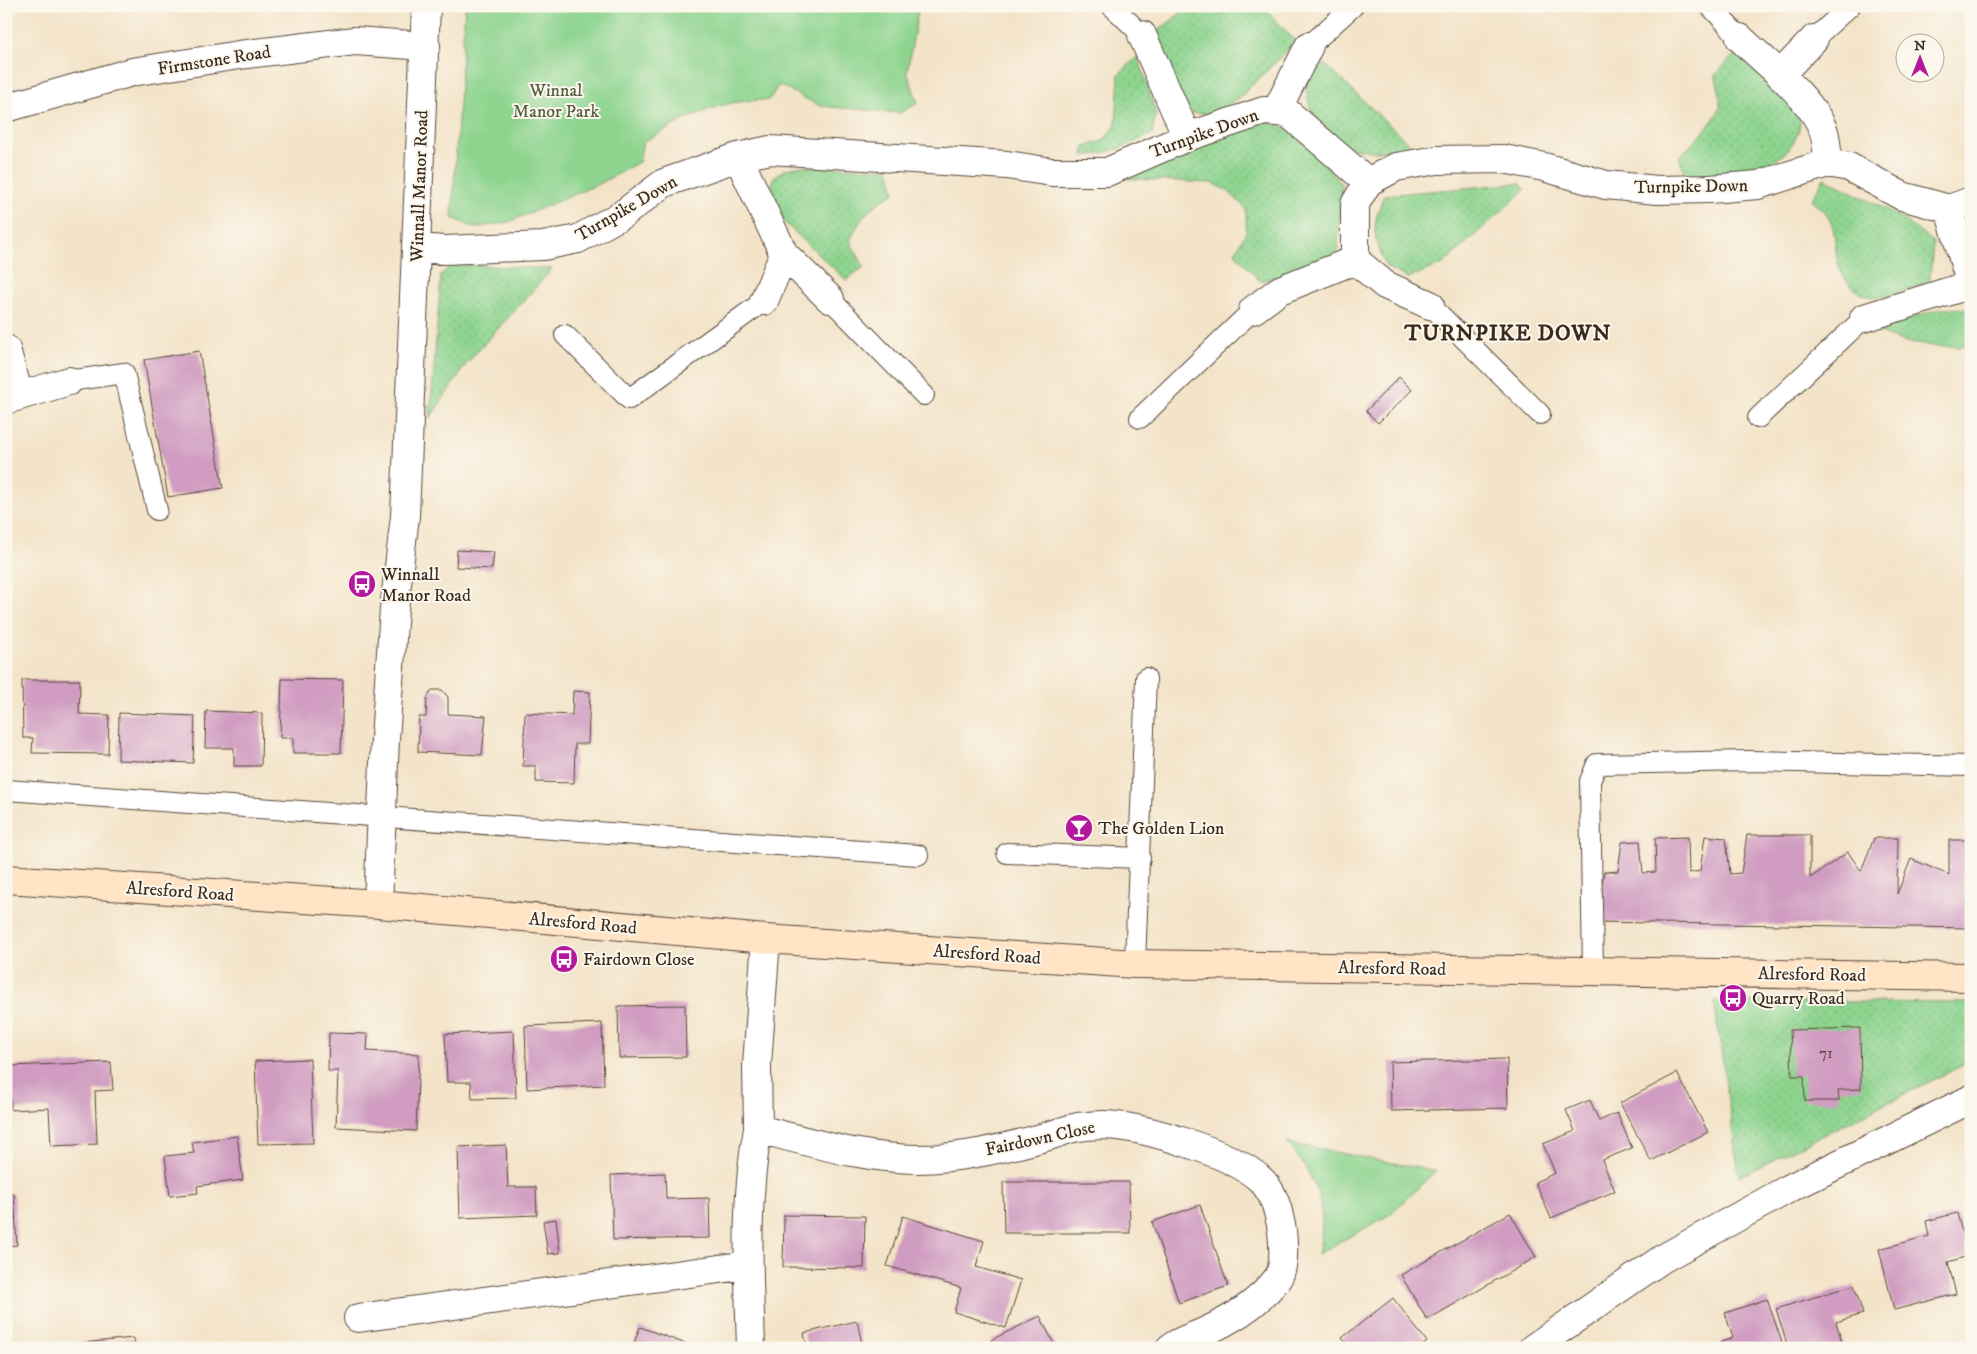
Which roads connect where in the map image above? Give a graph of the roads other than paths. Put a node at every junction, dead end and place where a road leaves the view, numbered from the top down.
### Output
1 (426, 6) edge
2 (1112, 6) edge
3 (1353, 6) edge
4 (1710, 6) edge
5 (1850, 6) edge
6 (1142, 36) joint
7 (1740, 38) joint
8 (1814, 39) joint
9 (426, 46) junction
10 (1309, 46) joint
11 (1780, 75) junction
12 (6, 108) edge
13 (1277, 110) junction
14 (1186, 137) junction
15 (738, 156) junction
16 (1828, 163) junction
17 (1368, 182) junction
18 (1960, 205) edge
19 (417, 248) junction
20 (784, 254) junction
21 (1355, 260) junction
22 (1970, 286) edge
23 (830, 299) joint
24 (764, 300) joint
25 (1430, 305) joint
26 (1253, 310) joint
27 (1864, 318) joint
28 (565, 335) dead end
29 (6, 350) edge
30 (69, 381) joint
31 (924, 395) dead end
32 (13, 398) edge
33 (1540, 414) dead end
34 (1140, 418) dead end
35 (1758, 418) dead end
36 (157, 510) dead end
37 (1146, 678) dead end
38 (1971, 766) edge
39 (6, 790) edge
40 (381, 817) junction
41 (1008, 853) dead end
42 (918, 855) dead end
43 (1140, 858) junction
44 (6, 879) edge
45 (378, 904) junction
46 (766, 939) junction
47 (1135, 964) junction
48 (1593, 971) junction
49 (1971, 977) edge
50 (1971, 1099) edge
51 (758, 1129) junction
52 (749, 1265) junction
53 (358, 1318) dead end
54 (751, 1348) edge
55 (1170, 1348) edge
56 (1533, 1348) edge

1 - 9 street, Winnall Manor Road
2 - 6 lane
3 - 10 lane
4 - 7 lane
5 - 8 lane
6 - 14 street
7 - 11 street
8 - 11 street
9 - 12 street, Firmstone Road
9 - 19 street, Winnall Manor Road
10 - 13 street
11 - 16 street
13 - 14 street, Turnpike Down
13 - 17 street, Turnpike Down
14 - 15 street, Turnpike Down
15 - 19 street, Turnpike Down
15 - 20 street
16 - 17 street, Turnpike Down
16 - 18 street
17 - 21 street
18 - 22 street
19 - 40 street, Winnall Manor Road
20 - 23 street
20 - 24 street
21 - 25 street
21 - 26 street
22 - 27 street
23 - 31 lane
24 - 28 lane
25 - 33 lane
26 - 34 lane
27 - 35 lane
29 - 32 street
30 - 32 street
30 - 36 lane
37 - 43 lane
38 - 48 lane
39 - 40 lane
40 - 42 lane
40 - 45 street, Winnall Manor Road
41 - 43 lane
43 - 47 lane
44 - 45 main road, Alresford Road
45 - 46 main road, Alresford Road
46 - 47 main road, Alresford Road
46 - 51 street
47 - 48 main road, Alresford Road
48 - 49 main road, Alresford Road
50 - 56 street
51 - 52 street
51 - 55 street, Fairdown Close
52 - 53 street
52 - 54 street

